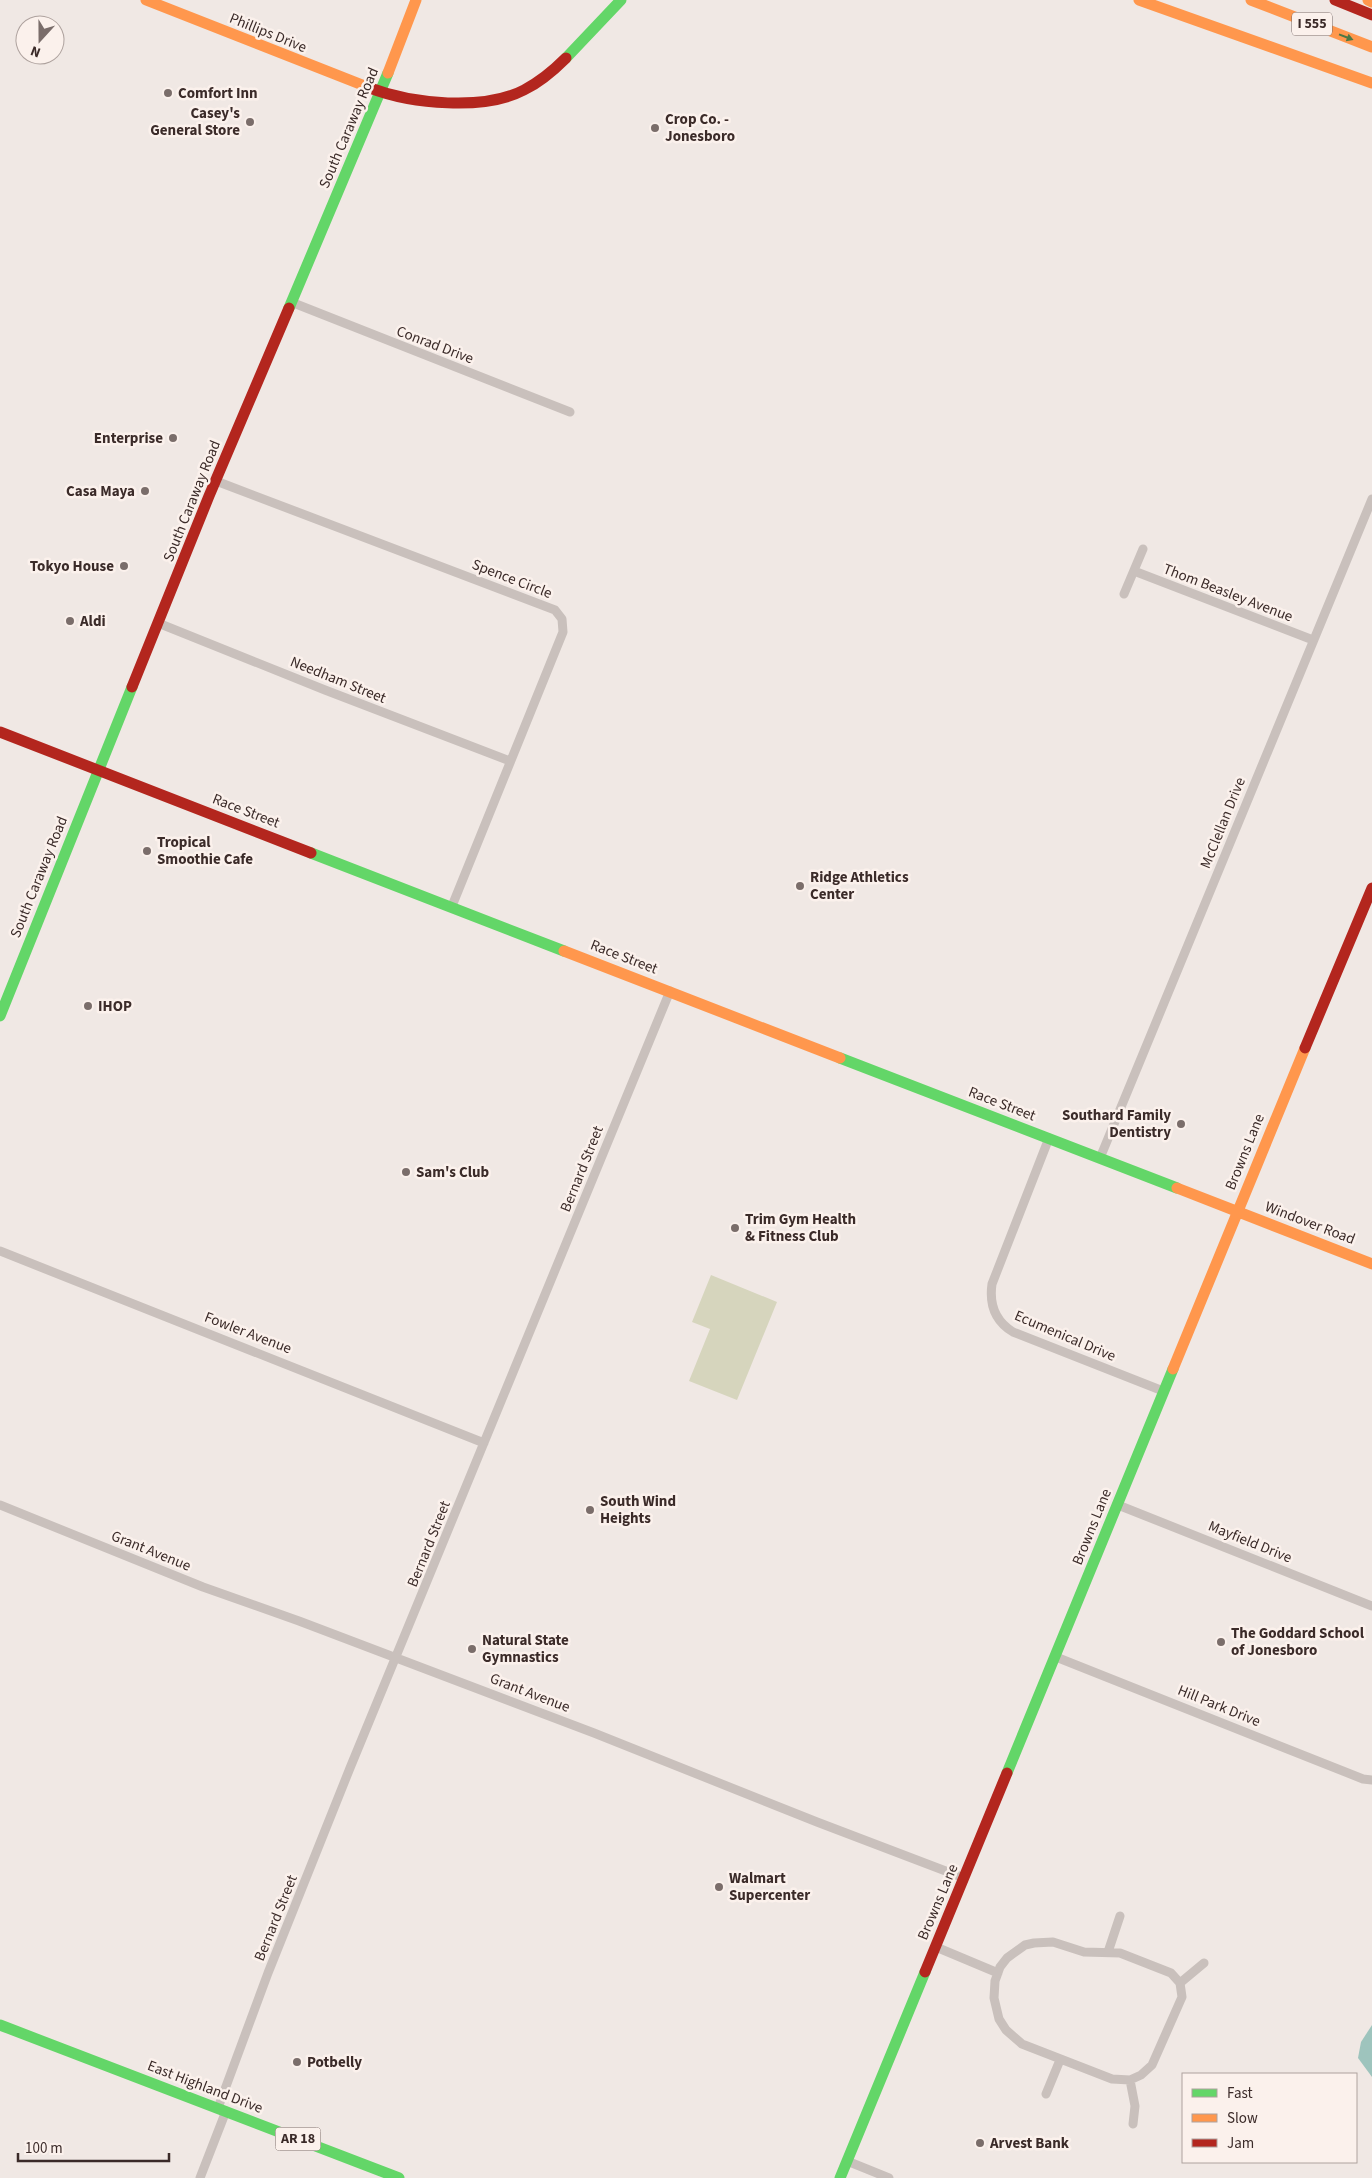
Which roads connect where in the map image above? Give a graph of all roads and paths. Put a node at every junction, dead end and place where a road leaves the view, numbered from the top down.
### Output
1 (146, 0) edge
2 (416, 0) edge
3 (621, 0) edge
4 (1139, 0) edge
5 (1251, 0) edge
6 (1335, 0) edge
7 (1368, 0) edge
8 (1372, 2) edge
9 (1372, 15) edge
10 (1372, 47) edge
11 (1372, 83) edge
12 (381, 92) junction
13 (291, 302) junction
14 (570, 412) dead end
15 (216, 481) junction
16 (1372, 499) edge
17 (1143, 549) dead end
18 (1134, 571) junction
19 (1124, 594) dead end
20 (158, 623) junction
21 (1313, 640) junction
22 (0, 732) edge
23 (510, 761) junction
24 (98, 770) junction
25 (1372, 888) edge
26 (452, 906) junction
27 (670, 991) junction
28 (0, 1016) edge
29 (1049, 1138) junction
30 (1100, 1158) junction
31 (1237, 1211) junction
32 (0, 1251) edge
33 (1372, 1264) edge
34 (1163, 1391) junction
35 (484, 1443) junction
36 (1118, 1504) junction
37 (0, 1505) edge
38 (1372, 1606) edge
39 (1056, 1657) junction
40 (397, 1658) junction
41 (1372, 1780) edge
42 (964, 1878) junction
43 (1120, 1916) dead end
44 (936, 1947) junction
45 (1108, 1952) junction
46 (1204, 1964) dead end
47 (998, 1972) junction
48 (1180, 1983) junction
49 (0, 2025) edge
50 (1060, 2060) junction
51 (1130, 2080) junction
52 (1046, 2094) dead end
53 (222, 2110) junction
54 (1133, 2124) dead end
55 (847, 2161) junction
56 (200, 2178) edge
57 (399, 2178) edge
58 (840, 2178) edge
59 (889, 2178) edge

1 - 12 main road, Phillips Drive
2 - 12 main road, South Caraway Road
3 - 12 main road, Phillips Drive
4 - 11 main road
5 -> 10 main road, I 555
6 - 9 main road, I 555
7 - 8 main road
12 - 13 main road, South Caraway Road
13 - 14 street, Conrad Drive
13 - 15 main road, South Caraway Road
15 - 20 main road, South Caraway Road
15 - 23 street, Spence Circle
16 - 21 street, McClellan Drive
17 - 18 street
18 - 19 street
18 - 21 street, Thom Beasley Avenue
20 - 23 street, Needham Street
20 - 24 main road, South Caraway Road
21 - 30 street, McClellan Drive
22 - 24 main road, Race Street
23 - 26 street, Spence Circle
24 - 26 main road, Race Street
24 - 28 main road, South Caraway Road
25 - 31 main road, Browns Lane
26 - 27 main road, Race Street
27 - 29 main road, Race Street
27 - 35 street, Bernard Street
29 - 30 main road, Race Street
29 - 34 street, Ecumenical Drive
30 - 31 main road, Race Street
31 - 33 main road, Windover Road
31 - 34 main road, Browns Lane
32 - 35 street, Fowler Avenue
34 - 36 main road, Browns Lane
35 - 40 street, Bernard Street
36 - 38 street, Mayfield Drive
36 - 39 main road, Browns Lane
37 - 40 street, Grant Avenue
39 - 41 street, Hill Park Drive
39 - 42 main road, Browns Lane
40 - 42 street, Grant Avenue
40 - 53 street, Bernard Street
42 - 44 main road, Browns Lane
43 - 45 street
44 - 47 street
44 - 55 main road, Browns Lane
45 - 47 street
45 - 48 street
46 - 48 street
47 - 50 street
48 - 51 street
49 - 53 main road, East Highland Drive / AR 18
50 - 51 street
50 - 52 street
51 - 54 street
53 - 56 street, Bernard Street
53 - 57 main road, East Highland Drive / AR 18
55 - 58 main road, Browns Lane
55 - 59 street

